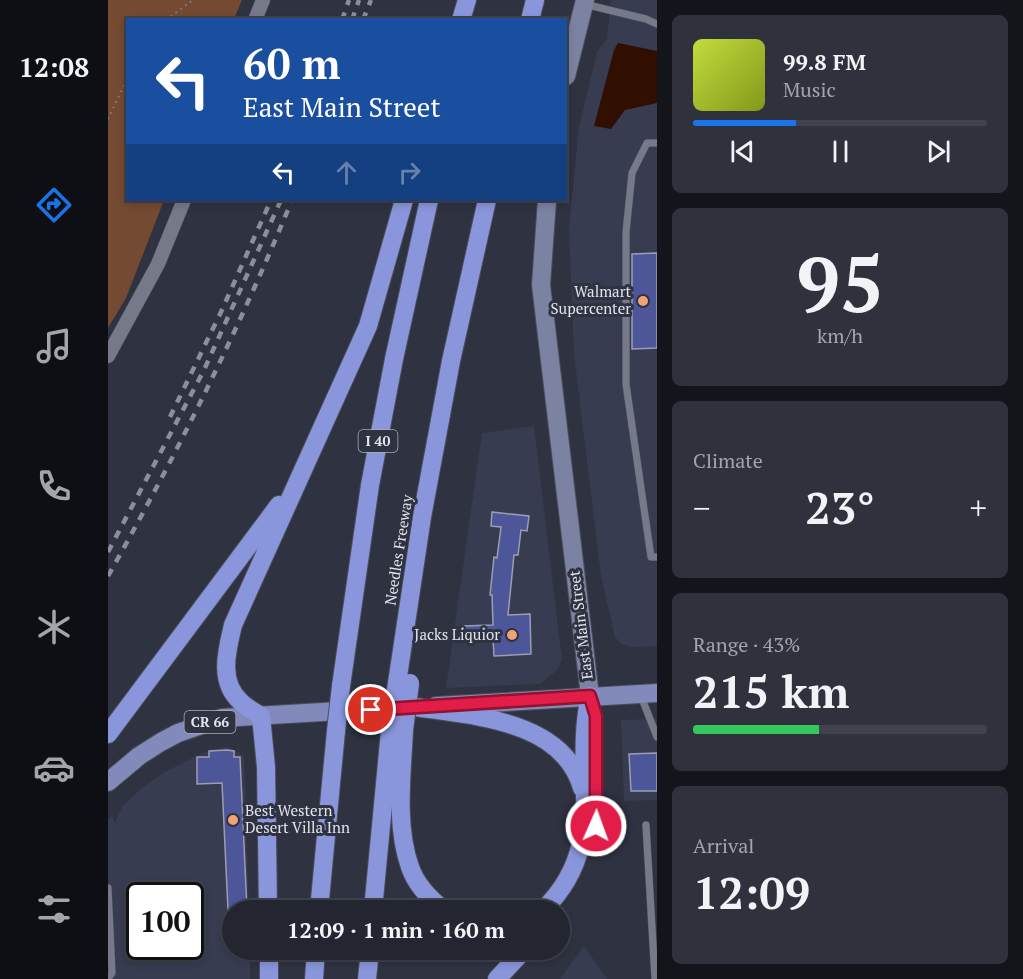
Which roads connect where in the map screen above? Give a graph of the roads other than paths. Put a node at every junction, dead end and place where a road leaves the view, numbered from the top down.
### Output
1 (263, 0) edge
2 (467, 0) edge
3 (476, 0) edge
4 (535, 0) edge
5 (585, 2) edge
6 (256, 18) edge
7 (461, 18) edge
8 (472, 18) edge
9 (530, 18) edge
10 (657, 24) edge
11 (567, 72) edge
12 (657, 143) edge
13 (184, 201) edge
14 (404, 201) edge
15 (429, 201) edge
16 (487, 201) edge
17 (547, 201) edge
18 (108, 356) edge
19 (300, 477) junction
20 (657, 557) edge
21 (649, 693) edge
22 (590, 696) junction
23 (415, 707) junction
24 (261, 716) junction
25 (397, 730) junction
26 (108, 734) edge
27 (657, 737) edge
28 (108, 782) edge
29 (586, 802) junction
30 (646, 825) dead end
31 (108, 888) edge
32 (268, 900) edge
33 (320, 900) edge
34 (374, 900) edge
35 (431, 900) edge
36 (553, 900) edge
37 (567, 900) edge
38 (269, 960) edge
39 (315, 960) edge
40 (369, 960) edge
41 (515, 960) edge
42 (108, 978) edge
43 (270, 979) edge
44 (314, 979) edge
45 (368, 979) edge
46 (497, 979) edge
47 (655, 979) edge

1 - 6 street
2 - 7 highway
3 - 8 highway
4 - 9 highway
5 - 10 lane
5 - 11 street
12 - 20 lane
13 - 18 street
14 - 19 highway
15 - 33 highway, I 40, bridge
16 - 25 highway, Needles Freeway, bridge
17 - 22 street, East Main Street
19 - 24 highway
19 - 26 highway
21 - 22 main road
21 - 27 lane
22 - 23 main road, East Main Street / CR 66
22 - 29 highway
22 - 37 highway
23 - 24 main road, East Main Street / CR 66
23 - 29 highway
24 - 28 main road, East Main Street / CR 66
24 - 32 highway
25 - 34 highway, Needles Freeway
25 - 35 highway
29 - 36 highway
30 - 47 lane
31 - 42 lane
38 - 43 highway
39 - 44 highway
40 - 45 highway
41 - 46 highway

